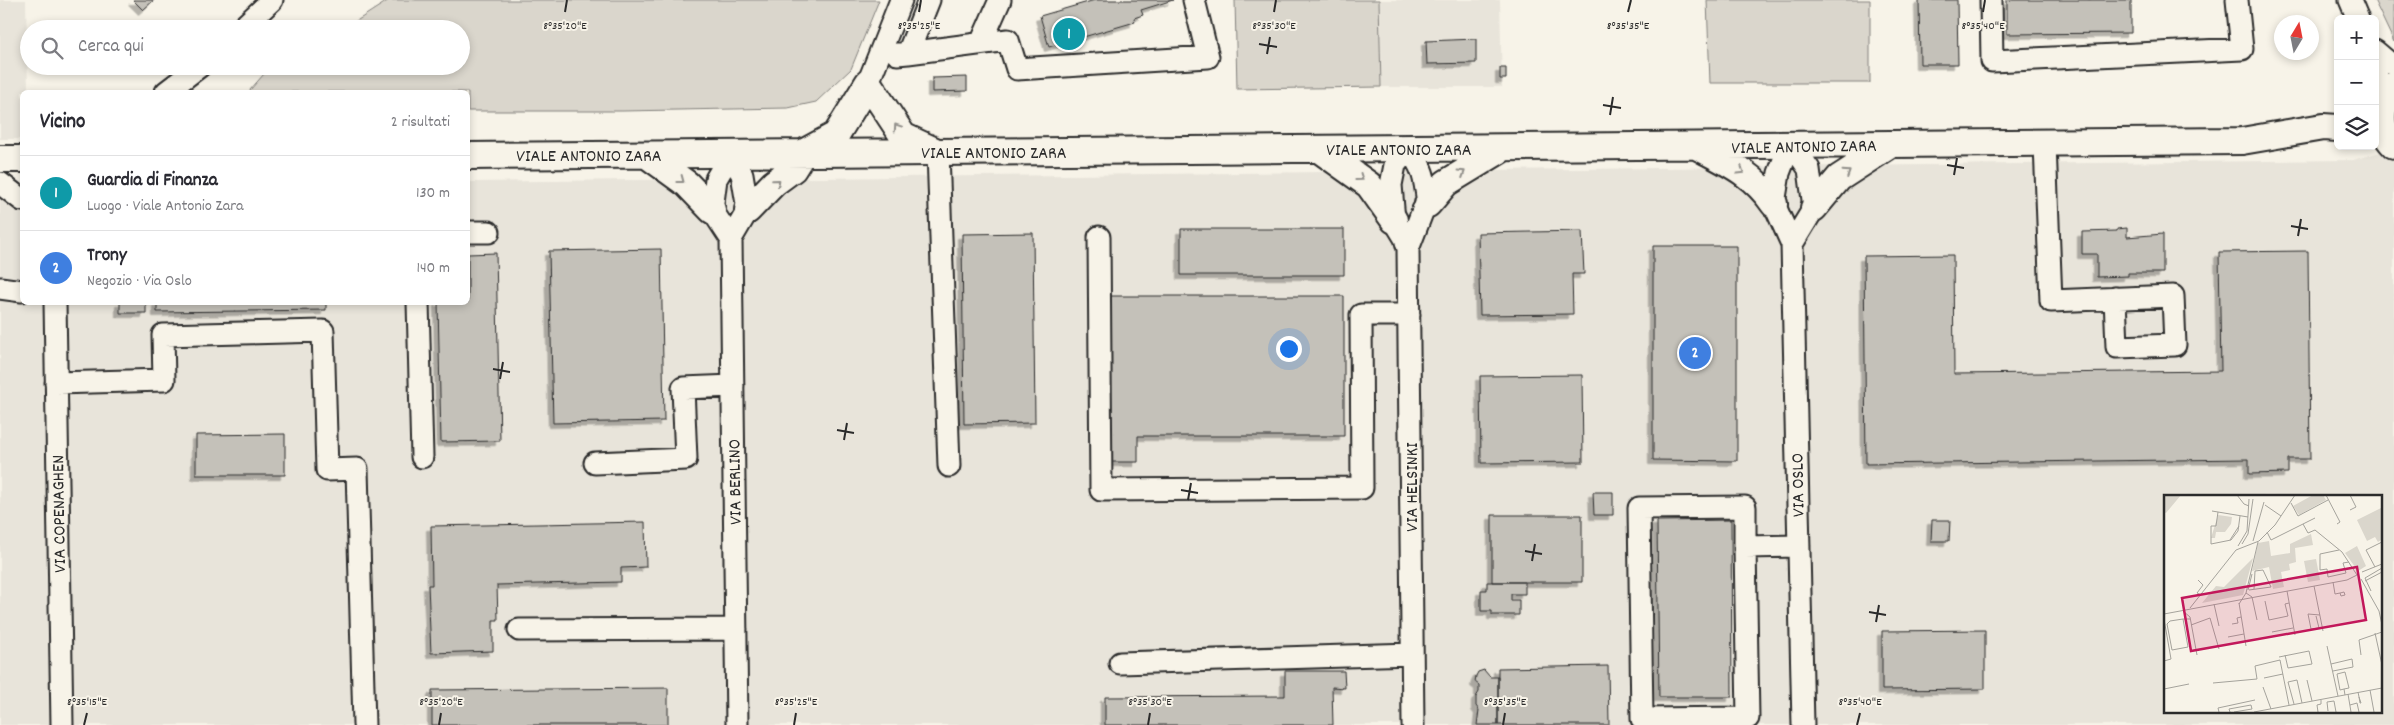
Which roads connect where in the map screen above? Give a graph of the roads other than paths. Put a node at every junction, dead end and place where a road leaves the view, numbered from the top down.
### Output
1 (901, 0) edge
2 (928, 0) edge
3 (1000, 0) edge
4 (1194, 0) edge
5 (1991, 0) edge
6 (2237, 0) edge
7 (262, 3) edge
8 (248, 20) edge
9 (980, 43) junction
10 (908, 53) junction
11 (2379, 54) edge
12 (879, 55) junction
13 (2394, 64) edge
14 (189, 75) edge
15 (196, 75) edge
16 (2379, 80) edge
17 (868, 83) junction
18 (169, 90) edge
19 (189, 90) edge
20 (2385, 96) edge
21 (2334, 125) edge
22 (2387, 141) edge
23 (2045, 144) junction
24 (1890, 145) junction
25 (1789, 146) junction
26 (1700, 147) junction
27 (1408, 149) junction
28 (1502, 149) junction
29 (1320, 150) junction
30 (938, 152) junction
31 (803, 153) junction
32 (646, 155) junction
33 (730, 155) junction
34 (470, 156) edge
35 (0, 159) edge
36 (20, 159) edge
37 (0, 182) edge
38 (20, 198) edge
39 (1428, 204) junction
40 (1774, 204) junction
41 (1814, 208) junction
42 (712, 210) junction
43 (748, 210) junction
44 (1394, 220) junction
45 (470, 232) edge
46 (488, 232) dead end
47 (1099, 236) dead end
48 (731, 239) junction
49 (1792, 244) junction
50 (1408, 249) junction
51 (0, 288) edge
52 (20, 291) edge
53 (2115, 298) dead end
54 (55, 305) edge
55 (418, 305) edge
56 (1409, 315) junction
57 (56, 382) junction
58 (733, 386) junction
59 (422, 457) dead end
60 (595, 463) dead end
61 (949, 466) dead end
62 (1799, 546) junction
63 (1745, 547) junction
64 (736, 629) junction
65 (519, 630) dead end
66 (1412, 654) junction
67 (1120, 664) dead end
68 (62, 725) edge
69 (364, 725) edge
70 (738, 725) edge
71 (1413, 725) edge
72 (1803, 725) edge

1 - 12 street
2 - 10 street
3 - 9 street
4 - 9 street
5 - 6 street
7 - 8 street
9 - 10 street
10 - 12 street
11 - 13 street
12 - 17 street
14 - 18 street
15 - 19 street
16 - 20 street
30 -> 17 main road
17 - 31 main road
20 - 22 main road
21 - 23 main road, VIALE ANTONIO ZARA
23 - 24 main road, VIALE ANTONIO ZARA
23 - 53 street
24 - 25 main road, VIALE ANTONIO ZARA
41 -> 24 main road
25 - 26 main road, VIALE ANTONIO ZARA
25 - 40 street
25 - 41 street
26 - 28 main road, VIALE ANTONIO ZARA
26 -> 40 main road
27 - 28 main road, VIALE ANTONIO ZARA
27 - 29 main road, VIALE ANTONIO ZARA
27 - 39 street
27 - 44 street, VIA HELSINKI
39 -> 28 main road
29 - 30 main road, VIALE ANTONIO ZARA
29 -> 44 main road
30 - 31 main road, VIALE ANTONIO ZARA
30 - 61 street
31 - 33 main road, VIALE ANTONIO ZARA
43 -> 31 main road
32 - 33 main road, VIALE ANTONIO ZARA
32 - 34 main road, VIALE ANTONIO ZARA
32 -> 42 main road
33 - 42 street
33 - 43 street
35 - 36 main road
37 - 38 street
39 - 50 street, VIA HELSINKI
40 - 49 street, VIA OSLO
41 - 49 street
42 - 48 street
43 - 48 street
44 - 50 street, VIA HELSINKI
45 - 46 street
47 - 56 street
48 - 58 street, VIA BERLINO
49 - 62 street, VIA OSLO
50 - 56 street, VIA HELSINKI
51 - 52 street
54 - 57 street, VIA COPENAGHEN
55 - 59 street
56 - 66 street, VIA HELSINKI
57 - 68 street, VIA COPENAGHEN
57 - 69 street
58 - 60 street
58 - 64 street, VIA BERLINO
62 - 63 street
62 - 72 street, VIA OSLO
63 - 63 street
64 - 65 street
64 - 70 street, VIA BERLINO
66 - 67 street
66 - 71 street, VIA HELSINKI

